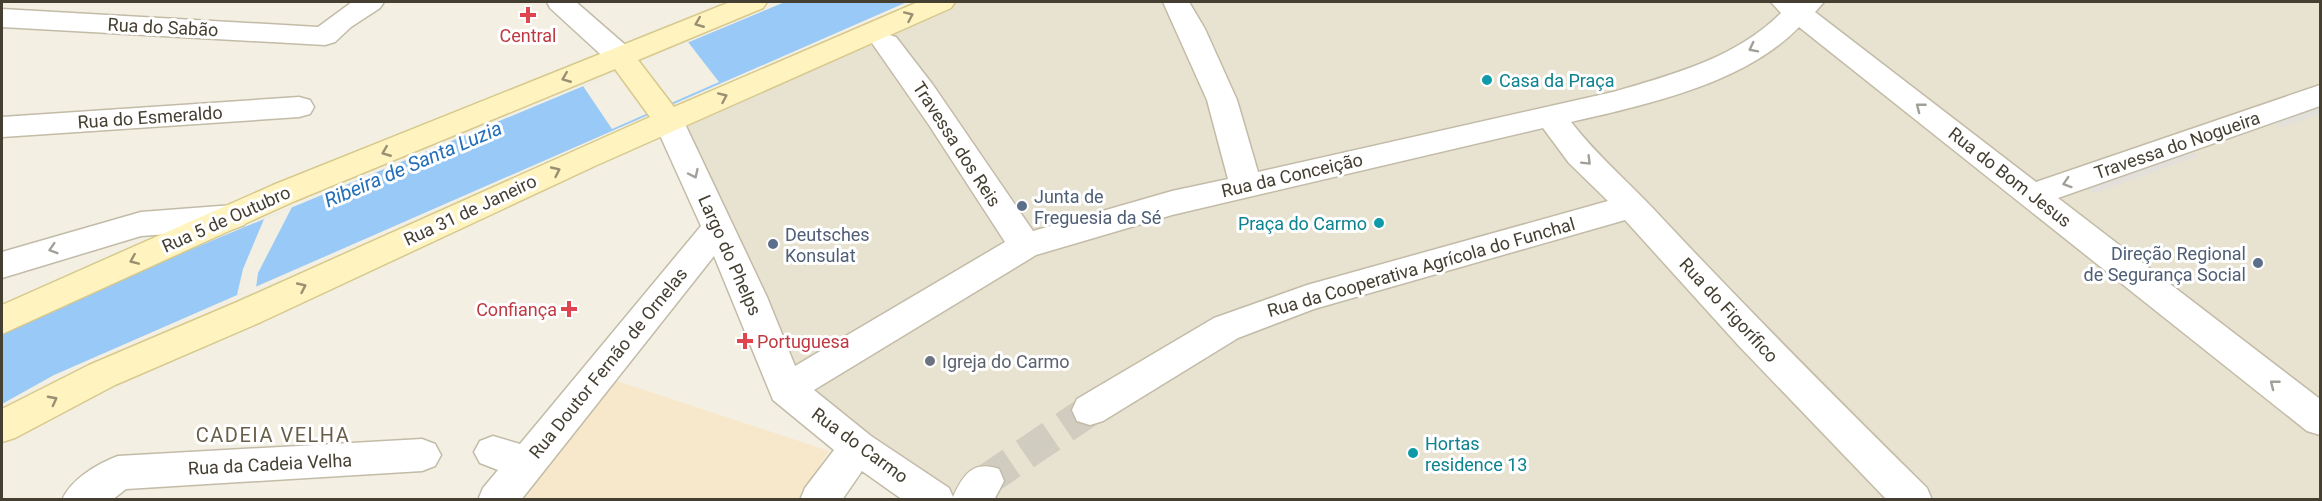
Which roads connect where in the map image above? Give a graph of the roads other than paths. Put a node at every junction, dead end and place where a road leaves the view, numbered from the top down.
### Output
1 (370, 2) edge
2 (560, 2) edge
3 (753, 2) edge
4 (942, 2) edge
5 (1176, 2) edge
6 (1798, 5) edge
7 (35, 10) edge
8 (2, 18) edge
9 (886, 43) dead end
10 (625, 62) junction
11 (2320, 95) edge
12 (298, 107) dead end
13 (664, 115) junction
14 (1550, 116) junction
15 (2, 127) edge
16 (1246, 186) junction
17 (2033, 195) junction
18 (1632, 206) junction
19 (233, 217) junction
20 (719, 227) junction
21 (1025, 246) junction
22 (2, 266) edge
23 (2, 320) edge
24 (786, 389) junction
25 (1090, 410) tunnel mouth
26 (2320, 420) edge
27 (2, 427) edge
28 (858, 447) junction
29 (422, 455) dead end
30 (81, 500) edge
31 (497, 500) edge
32 (819, 500) edge
33 (935, 500) edge
34 (1913, 500) edge

1 - 7 street, Rua do Sabão
2 - 10 street
3 -> 10 main road, Rua 5 de Outubro
13 -> 4 main road, Rua 31 de Janeiro
5 - 16 street
6 -> 14 street, Rua da Conceição
17 -> 6 street, Rua do Bom Jesus
7 - 8 street, Rua do Sabão
9 - 21 street, Travessa dos Reis
10 - 13 main road
10 -> 19 main road, Rua 5 de Outubro
11 -> 17 street, Travessa do Nogueira
12 - 15 street, Rua do Esmeraldo
13 -> 20 street, Largo do Phelps
27 -> 13 main road, Rua 31 de Janeiro
14 - 16 street, Rua da Conceição
14 -> 18 street, Rua do Figorífico
16 - 21 street, Rua da Conceição
26 -> 17 street, Rua do Bom Jesus
18 - 25 street, Rua da Cooperativa Agrícola do Funchal
18 - 34 street, Rua do Figorífico
19 -> 22 street
19 -> 23 main road, Rua 5 de Outubro
20 - 24 street, Largo do Phelps
20 - 31 street, Rua Doutor Fernão de Ornelas
21 - 24 street, Rua da Conceição
24 - 28 street, Rua do Carmo
28 - 32 street
28 - 33 street, Rua do Carmo
29 - 30 street, Rua da Cadeia Velha

